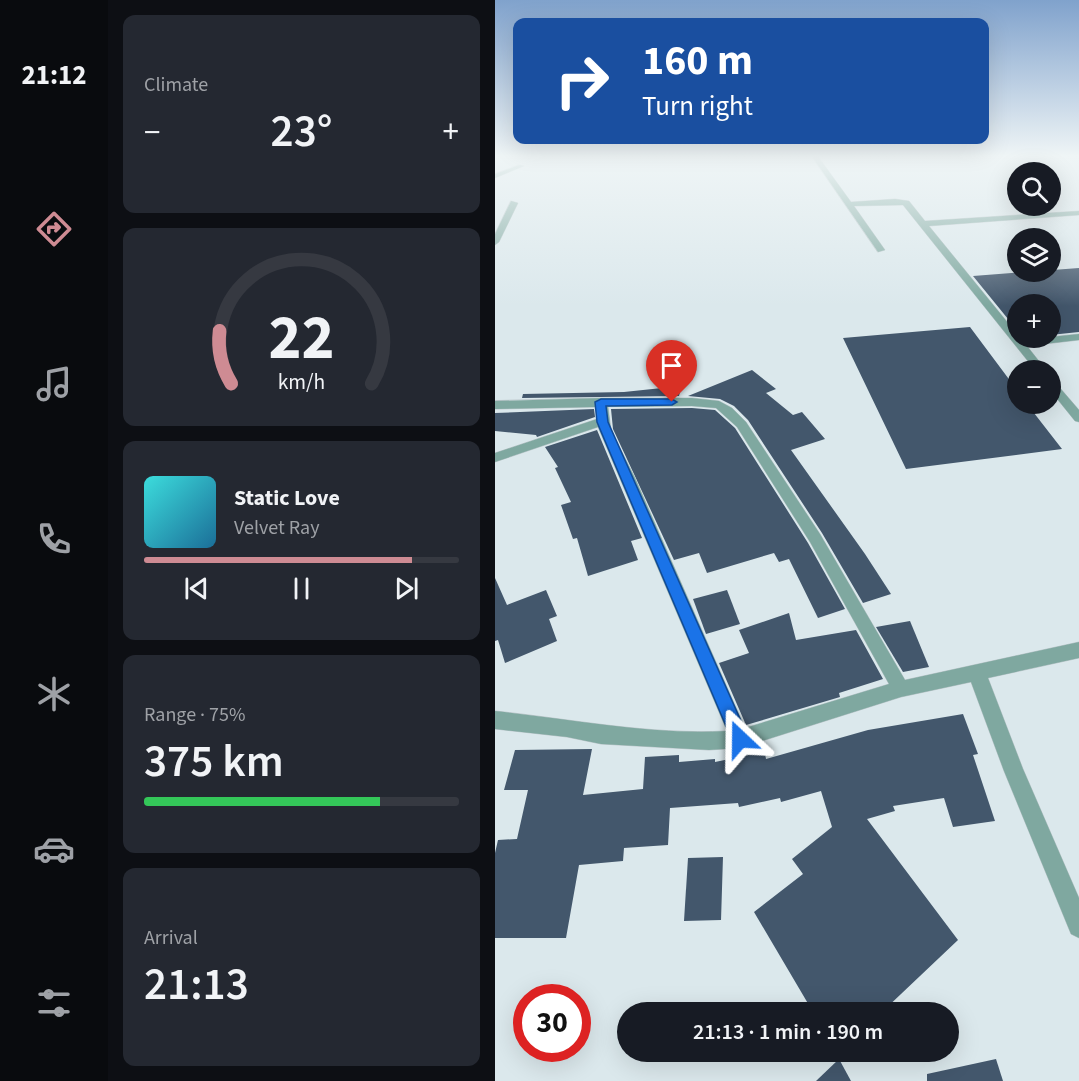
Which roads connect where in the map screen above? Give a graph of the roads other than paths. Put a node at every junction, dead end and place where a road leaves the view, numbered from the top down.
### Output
1 (513, 205) edge
2 (852, 205) edge
3 (907, 205) edge
4 (1079, 213) edge
5 (923, 224) junction
6 (495, 242) edge
7 (881, 250) dead end
8 (1007, 330) edge
9 (1079, 337) edge
10 (1061, 339) edge
11 (1021, 348) edge
12 (1032, 360) edge
13 (1061, 396) edge
14 (601, 402) junction
15 (495, 405) edge
16 (1079, 418) edge
17 (602, 422) junction
18 (495, 458) edge
19 (1079, 650) edge
20 (977, 673) junction
21 (901, 689) junction
22 (495, 720) edge
23 (740, 739) junction
24 (1079, 926) edge

1 - 6 street
2 - 7 street
3 - 5 street
4 - 5 street
5 - 8 street
9 - 10 street
11 - 12 street
13 - 16 street
14 - 15 street
14 - 17 street
14 - 21 street
17 - 18 street
17 - 23 street
19 - 20 street
20 - 21 street
20 - 24 street
21 - 23 street
22 - 23 street

